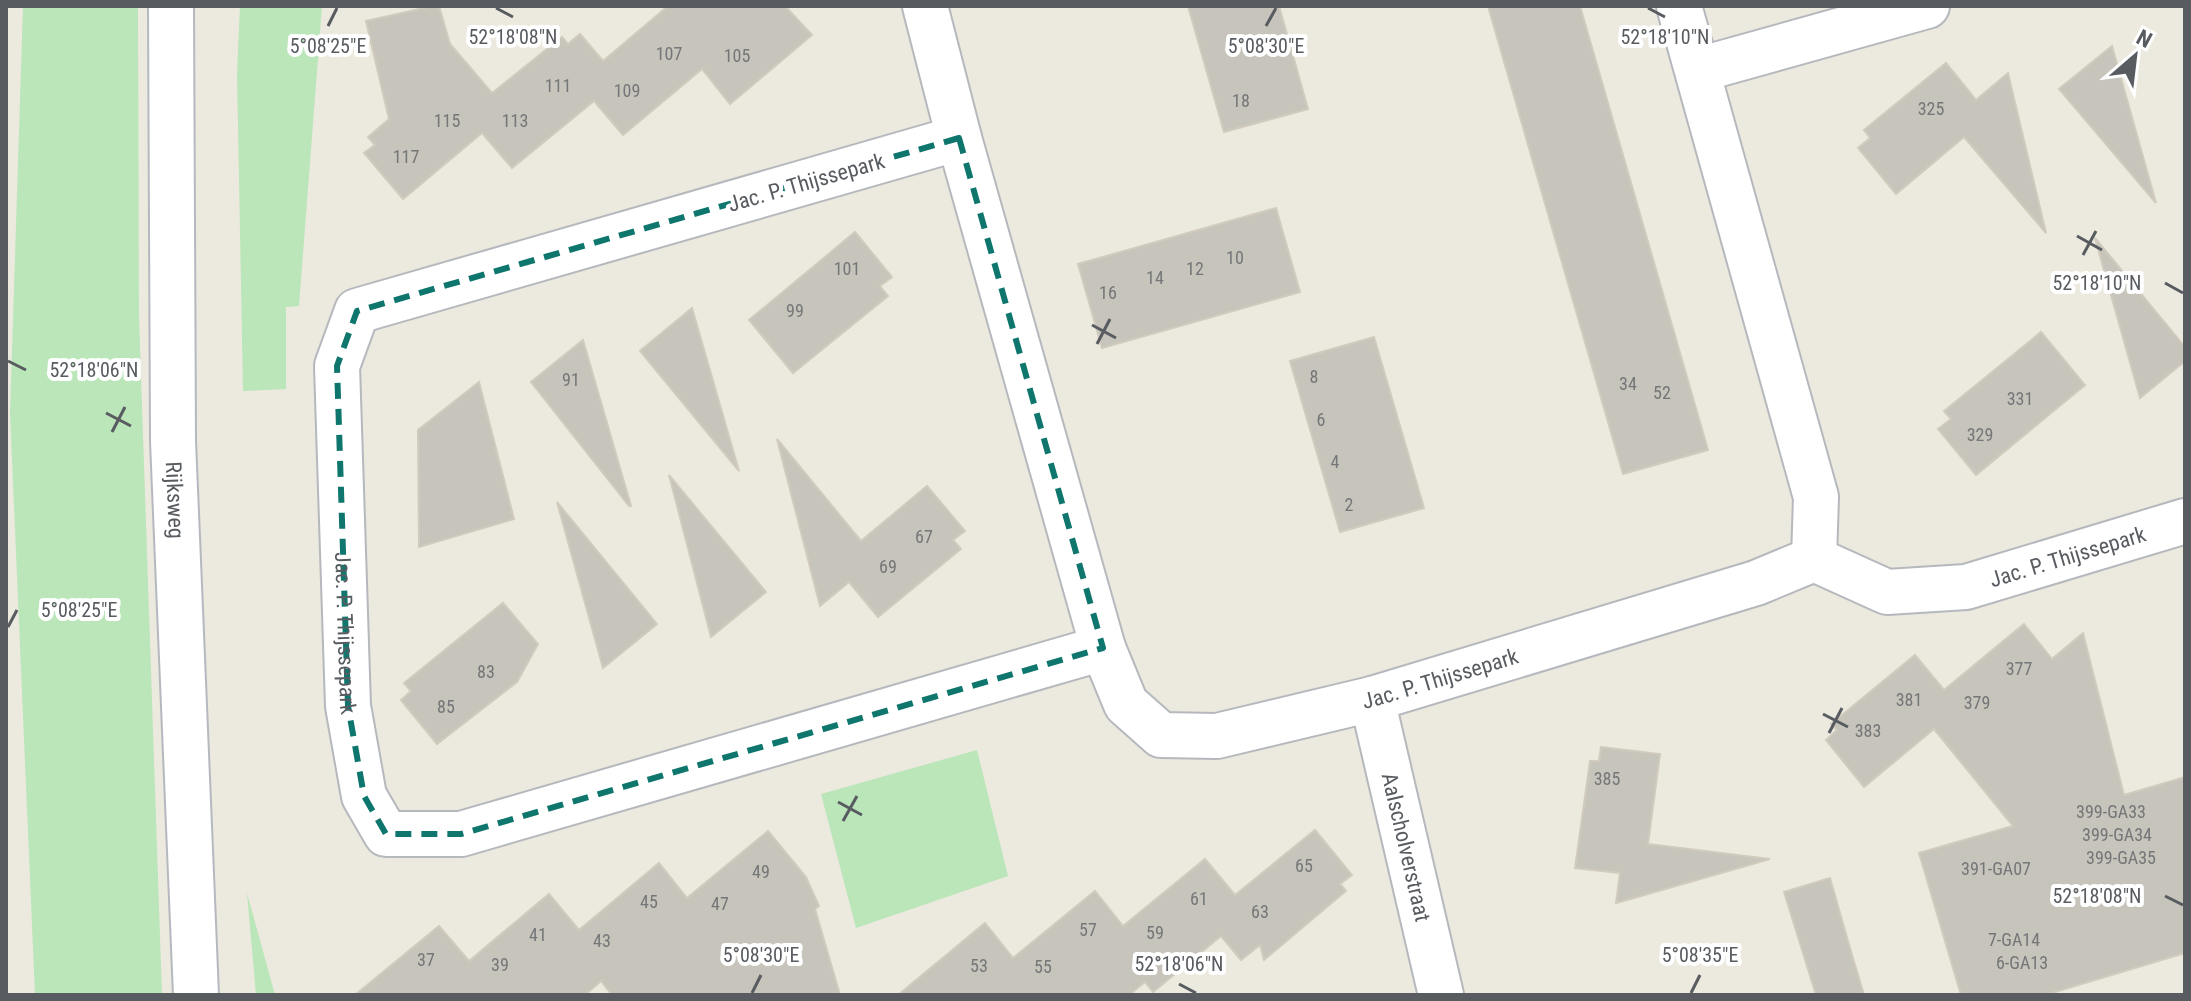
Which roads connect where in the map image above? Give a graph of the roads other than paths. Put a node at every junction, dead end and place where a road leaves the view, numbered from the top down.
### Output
1 (171, 6) edge
2 (925, 6) edge
3 (1679, 6) edge
4 (1927, 6) edge
5 (1698, 70) junction
6 (959, 138) junction
7 (2185, 521) edge
8 (1814, 559) junction
9 (1103, 648) junction
10 (1372, 699) junction
11 (196, 995) edge
12 (1441, 995) edge

1 - 11 street, Rijksweg
2 - 6 street, Jac. P. Thijssepark
3 - 5 street
4 - 5 street
5 - 8 street
6 - 9 street, Jac. P. Thijssepark
6 - 9 street, Jac. P. Thijssepark
7 - 8 street, Jac. P. Thijssepark
8 - 10 street, Jac. P. Thijssepark
9 - 10 street, Jac. P. Thijssepark
10 - 12 street, Aalscholverstraat

